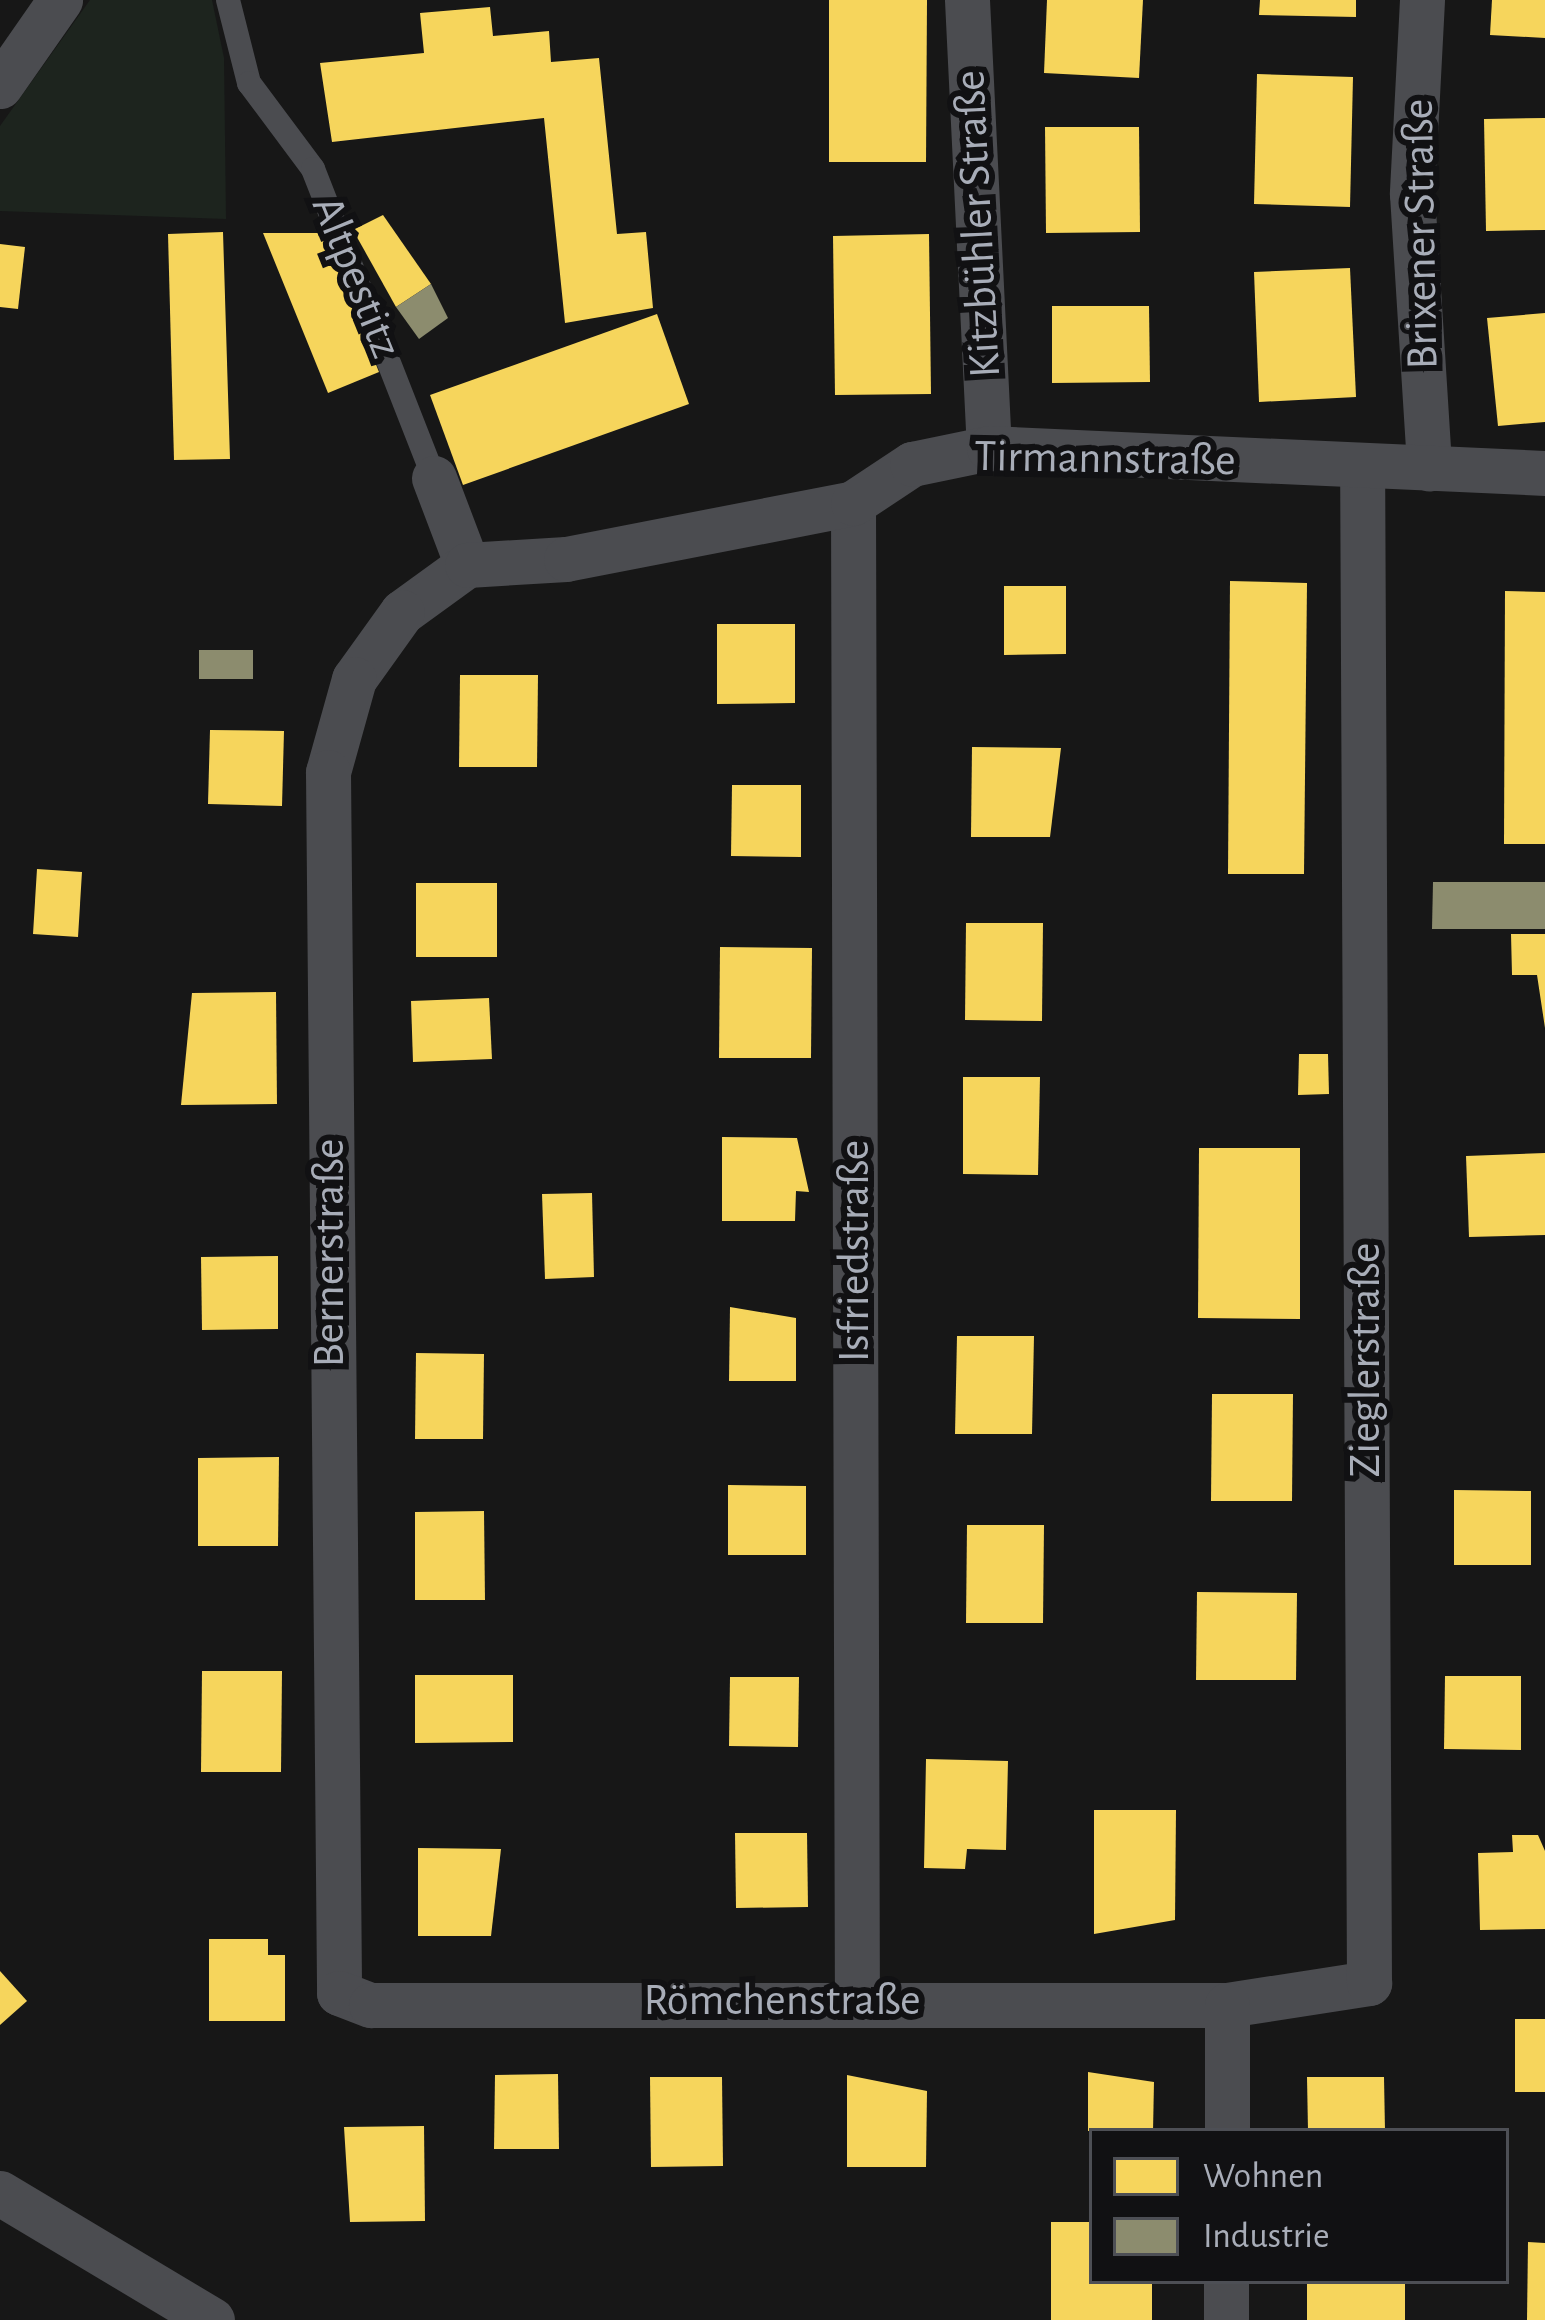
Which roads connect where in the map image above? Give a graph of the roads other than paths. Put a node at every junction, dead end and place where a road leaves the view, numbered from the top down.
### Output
1 (60, 0) edge
2 (228, 0) edge
3 (968, 0) edge
4 (1422, 0) edge
5 (0, 86) edge
6 (989, 448) junction
7 (1362, 468) junction
8 (1429, 468) junction
9 (1545, 472) edge
10 (434, 478) joint
11 (853, 503) junction
12 (467, 565) junction
13 (339, 1993) joint
14 (857, 1999) junction
15 (1227, 2005) junction
16 (1227, 2128) edge
17 (0, 2193) edge
18 (1226, 2284) edge
19 (212, 2320) edge
20 (1226, 2320) edge

1 - 5 street
2 - 10 lane, Altpestitz
3 - 6 street, Kitzbühler Straße
4 - 8 street, Brixener Straße
6 - 7 street, Tirmannstraße
6 - 11 street, Tirmannstraße
7 - 8 street, Tirmannstraße
7 - 15 street, Zieglerstraße
8 - 9 street, Tirmannstraße
10 - 12 street, Altpestitz
11 - 12 street, Tirmannstraße
11 - 14 street, Isfriedstraße
12 - 13 street, Bernerstraße
13 - 14 street, Römchenstraße
14 - 15 street, Römchenstraße
15 - 16 street
17 - 19 street
18 - 20 street

